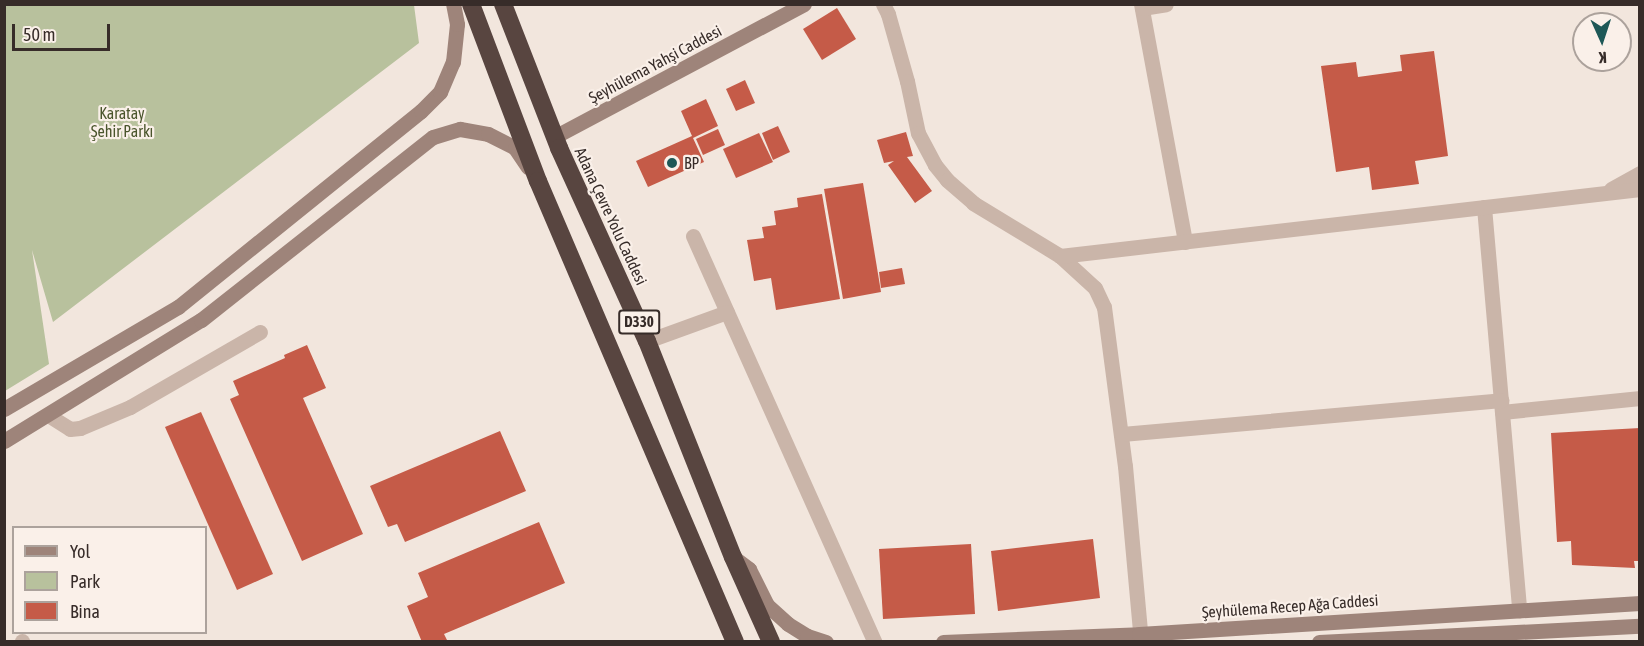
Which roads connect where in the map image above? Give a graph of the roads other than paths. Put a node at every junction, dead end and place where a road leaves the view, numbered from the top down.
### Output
1 (453, 4) edge
2 (471, 4) edge
3 (503, 4) edge
4 (804, 4) edge
5 (882, 4) edge
6 (1166, 4) edge
7 (1142, 6) edge
8 (554, 137) junction
9 (1640, 173) edge
10 (538, 181) junction
11 (1640, 189) edge
12 (1601, 194) junction
13 (1484, 207) junction
14 (693, 236) dead end
15 (1185, 242) junction
16 (1060, 256) junction
17 (727, 312) junction
18 (260, 332) dead end
19 (647, 341) junction
20 (1640, 398) edge
21 (1501, 406) junction
22 (4, 409) edge
23 (48, 416) junction
24 (1122, 435) junction
25 (4, 441) edge
26 (733, 556) junction
27 (1640, 603) edge
28 (1519, 610) junction
29 (1640, 626) edge
30 (1520, 636) edge
31 (1140, 638) edge
32 (735, 642) edge
33 (771, 642) edge
34 (826, 642) edge
35 (875, 642) edge
36 (944, 642) edge
37 (1319, 642) edge

1 - 22 street
2 - 10 highway, D330
3 - 8 highway, Adana Çevre Yolu Caddesi / D330
4 - 8 street, Şeyhülema Yahşi Caddesi
5 - 16 street
6 - 7 street
7 - 15 street
8 - 19 highway, Adana Çevre Yolu Caddesi / D330
9 - 12 street
10 - 23 street
10 - 32 highway, D330
11 - 12 street
12 - 13 street
13 - 15 street
13 - 21 street
14 - 17 street
15 - 16 street
16 - 24 street
17 - 19 street
17 - 35 street
18 - 23 street
19 - 26 highway, Adana Çevre Yolu Caddesi / D330
20 - 21 street
21 - 24 street
21 - 28 street
23 - 25 street
24 - 31 street
26 - 33 highway, Adana Çevre Yolu Caddesi / D330
26 - 34 street
27 - 28 street, Şeyhülema Recep Ağa Caddesi
28 - 31 street, Şeyhülema Recep Ağa Caddesi
29 - 30 street
30 - 37 street
31 - 36 street, Şeyhülema Recep Ağa Caddesi

